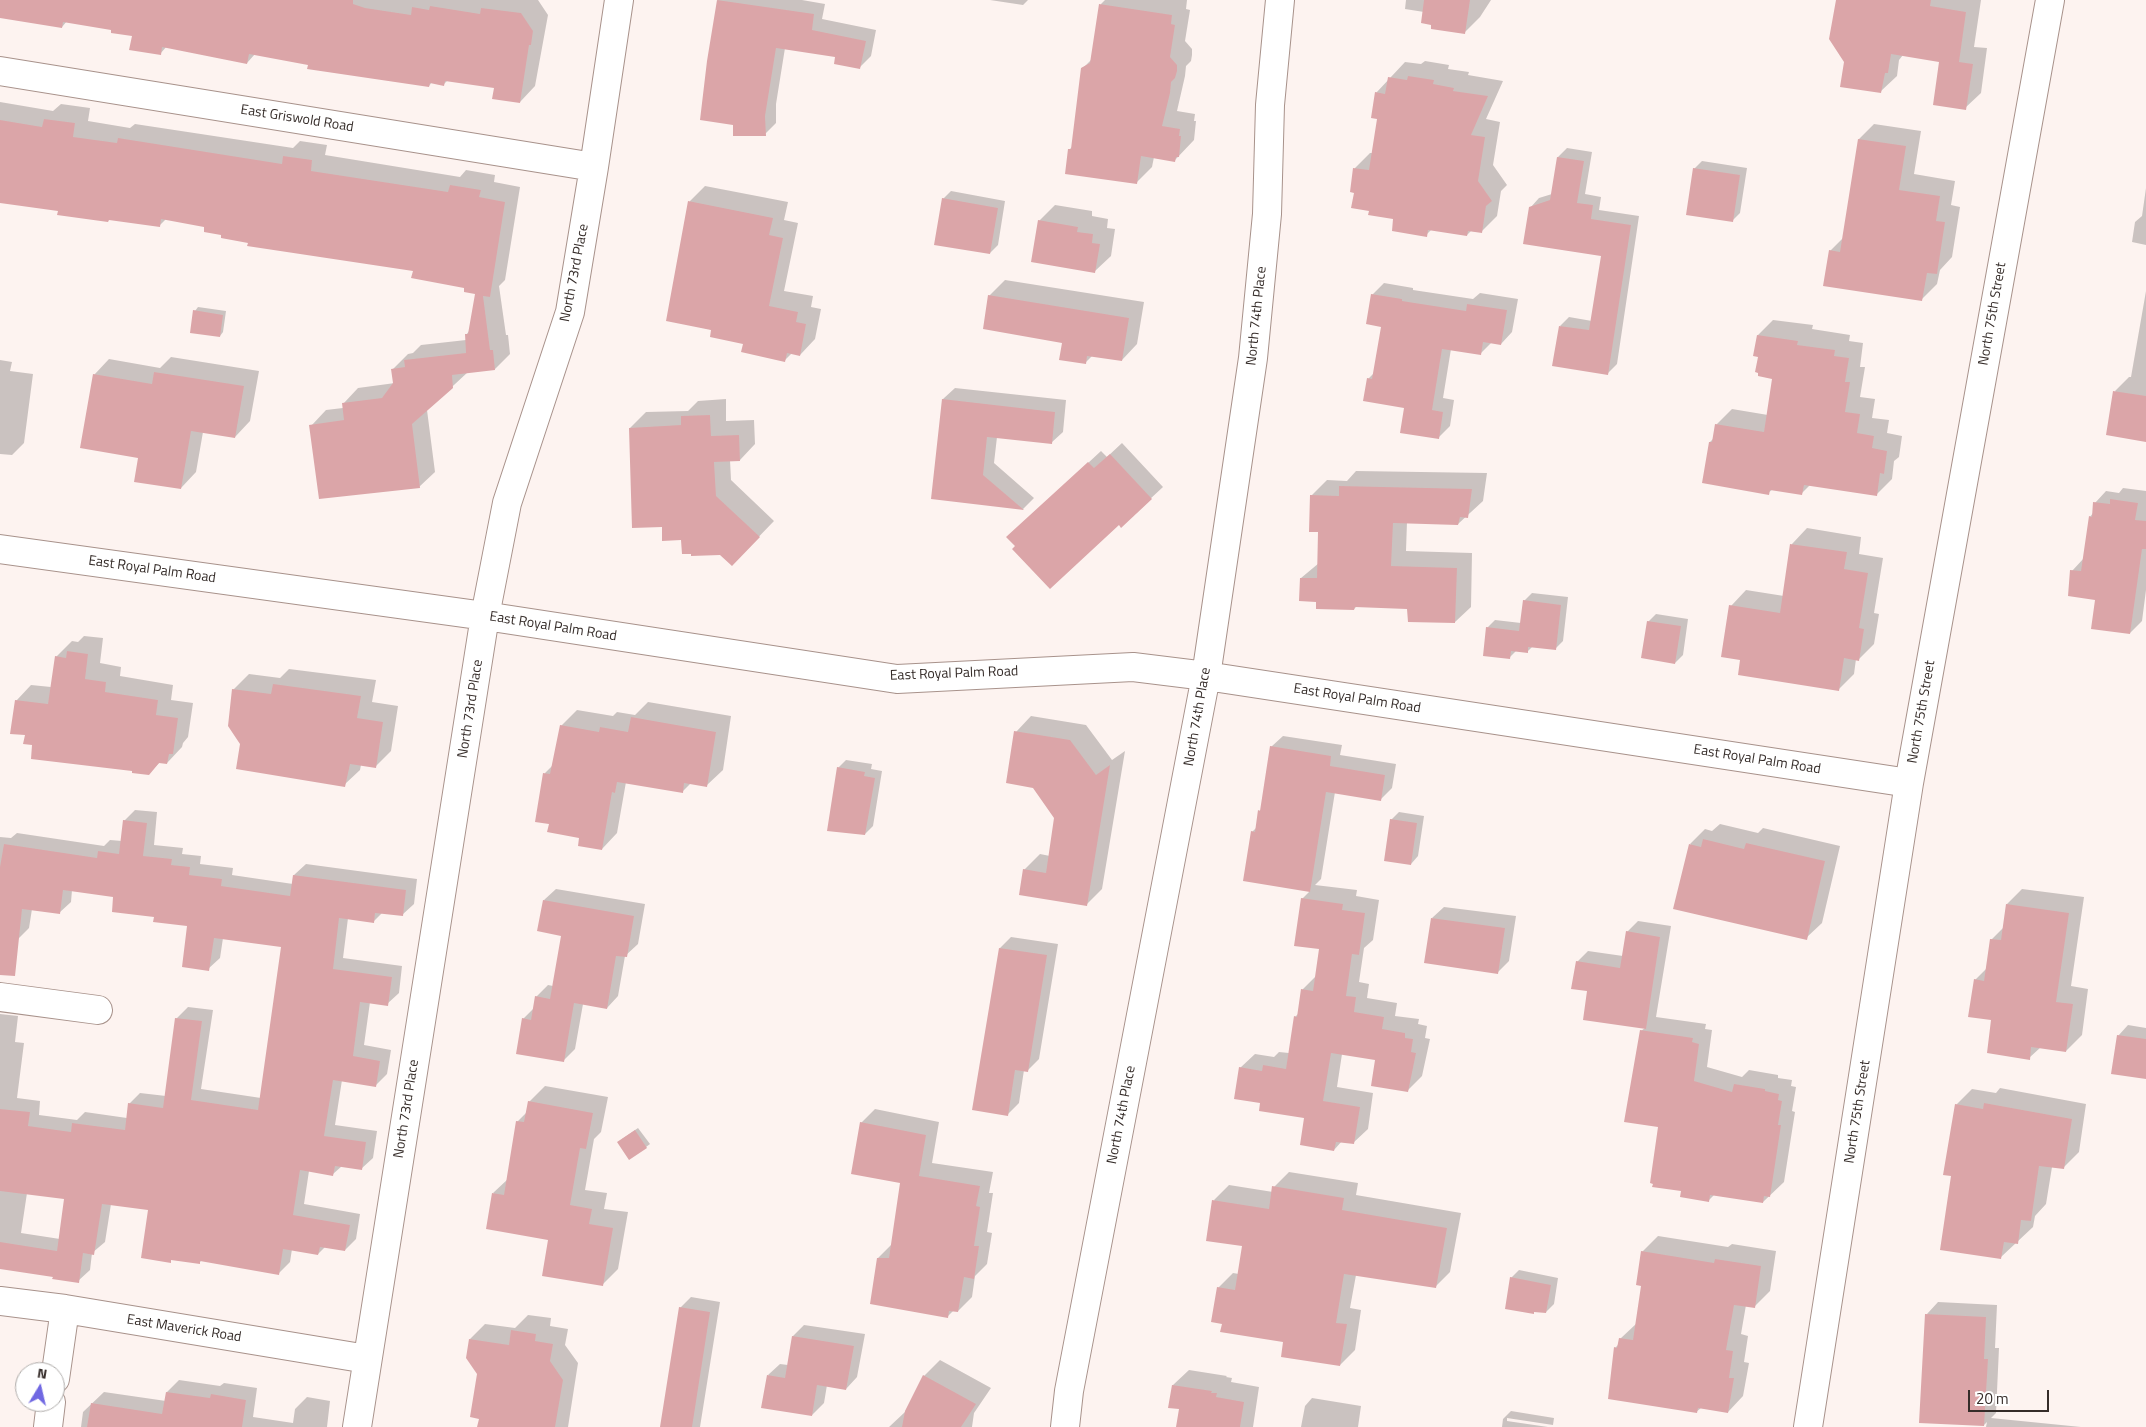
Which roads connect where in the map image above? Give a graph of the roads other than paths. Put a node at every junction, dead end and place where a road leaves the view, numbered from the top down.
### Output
1 (619, 0) edge
2 (1280, 0) edge
3 (2050, 0) edge
4 (0, 70) edge
5 (594, 168) junction
6 (0, 549) edge
7 (485, 616) junction
8 (1206, 676) junction
9 (1909, 783) junction
10 (0, 997) edge
11 (98, 1010) dead end
12 (0, 1301) edge
13 (66, 1310) junction
14 (367, 1359) junction
15 (58, 1362) edge
16 (50, 1412) edge
17 (48, 1427) edge
18 (356, 1427) edge
19 (1066, 1427) edge
20 (1808, 1427) edge

1 - 5 street, North 73rd Place
2 - 8 street, North 74th Place
3 - 9 street, North 75th Street
4 - 5 street, East Griswold Road
5 - 7 street, North 73rd Place
6 - 7 street, East Royal Palm Road
7 - 8 street, East Royal Palm Road
7 - 14 street, North 73rd Place
8 - 9 street, East Royal Palm Road
8 - 19 street, North 74th Place
9 - 20 street, North 75th Street
10 - 11 street
12 - 13 street, East Maverick Road
13 - 14 street, East Maverick Road
13 - 15 street
14 - 18 street, North 73rd Place
16 - 17 street

